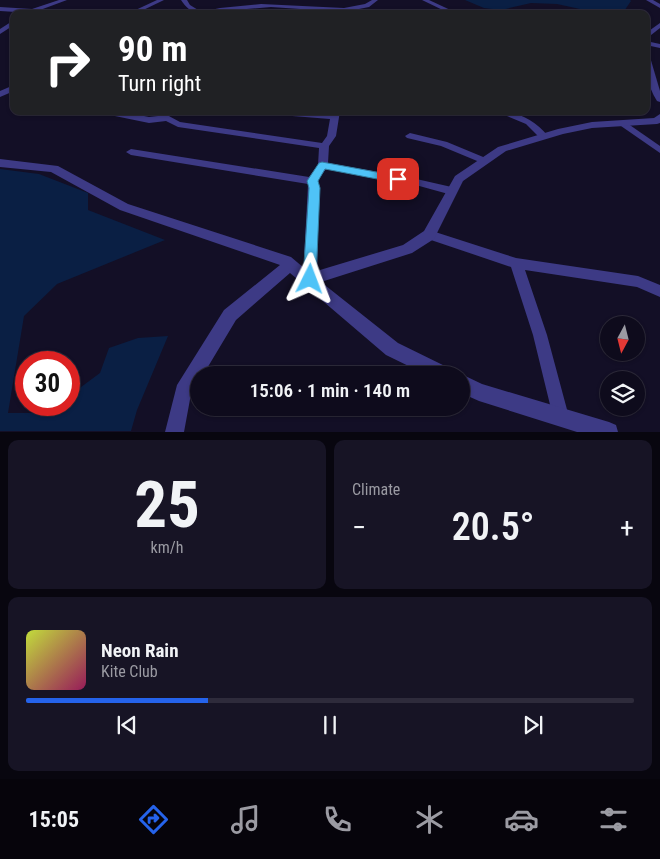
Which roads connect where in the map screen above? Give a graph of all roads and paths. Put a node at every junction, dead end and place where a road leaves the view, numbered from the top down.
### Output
1 (64, 0) edge
2 (161, 0) edge
3 (184, 0) edge
4 (375, 0) edge
5 (425, 0) edge
6 (649, 0) edge
7 (659, 5) edge
8 (36, 10) edge
9 (139, 10) edge
10 (194, 10) edge
11 (240, 10) edge
12 (337, 10) joint
13 (447, 10) edge
14 (660, 25) edge
15 (650, 33) edge
16 (650, 77) edge
17 (660, 99) edge
18 (125, 115) edge
19 (171, 115) edge
20 (335, 115) edge
21 (510, 115) edge
22 (660, 117) edge
23 (166, 118) junction
24 (624, 124) junction
25 (410, 136) dead end
26 (543, 136) junction
27 (324, 146) junction
28 (660, 150) edge
29 (131, 152) dead end
30 (485, 161) junction
31 (0, 163) edge
32 (322, 165) junction
33 (312, 181) junction
34 (452, 191) junction
35 (430, 236) junction
36 (516, 263) junction
37 (291, 264) junction
38 (310, 279) junction
39 (660, 291) edge
40 (426, 366) edge
41 (470, 388) edge
42 (561, 417) junction
43 (174, 432) edge
44 (609, 432) edge

1 - 8 street
2 - 9 street
3 - 10 street
4 - 12 street
5 - 13 street
6 - 7 street
11 - 12 street
14 - 15 street
16 - 17 street
18 - 23 street
19 - 23 street
20 - 27 street
21 - 26 street
22 - 24 street
23 - 27 street
24 - 26 street
24 - 28 street
25 - 30 street
26 - 30 street
27 - 32 street
29 - 33 street
30 - 34 street
31 - 37 street
32 - 33 street
32 - 34 street
33 - 38 street
34 - 35 street
35 - 36 street
35 - 38 street
36 - 39 street
36 - 42 street
37 - 38 street
37 - 43 street
38 - 40 street
41 - 42 street
42 - 44 street

